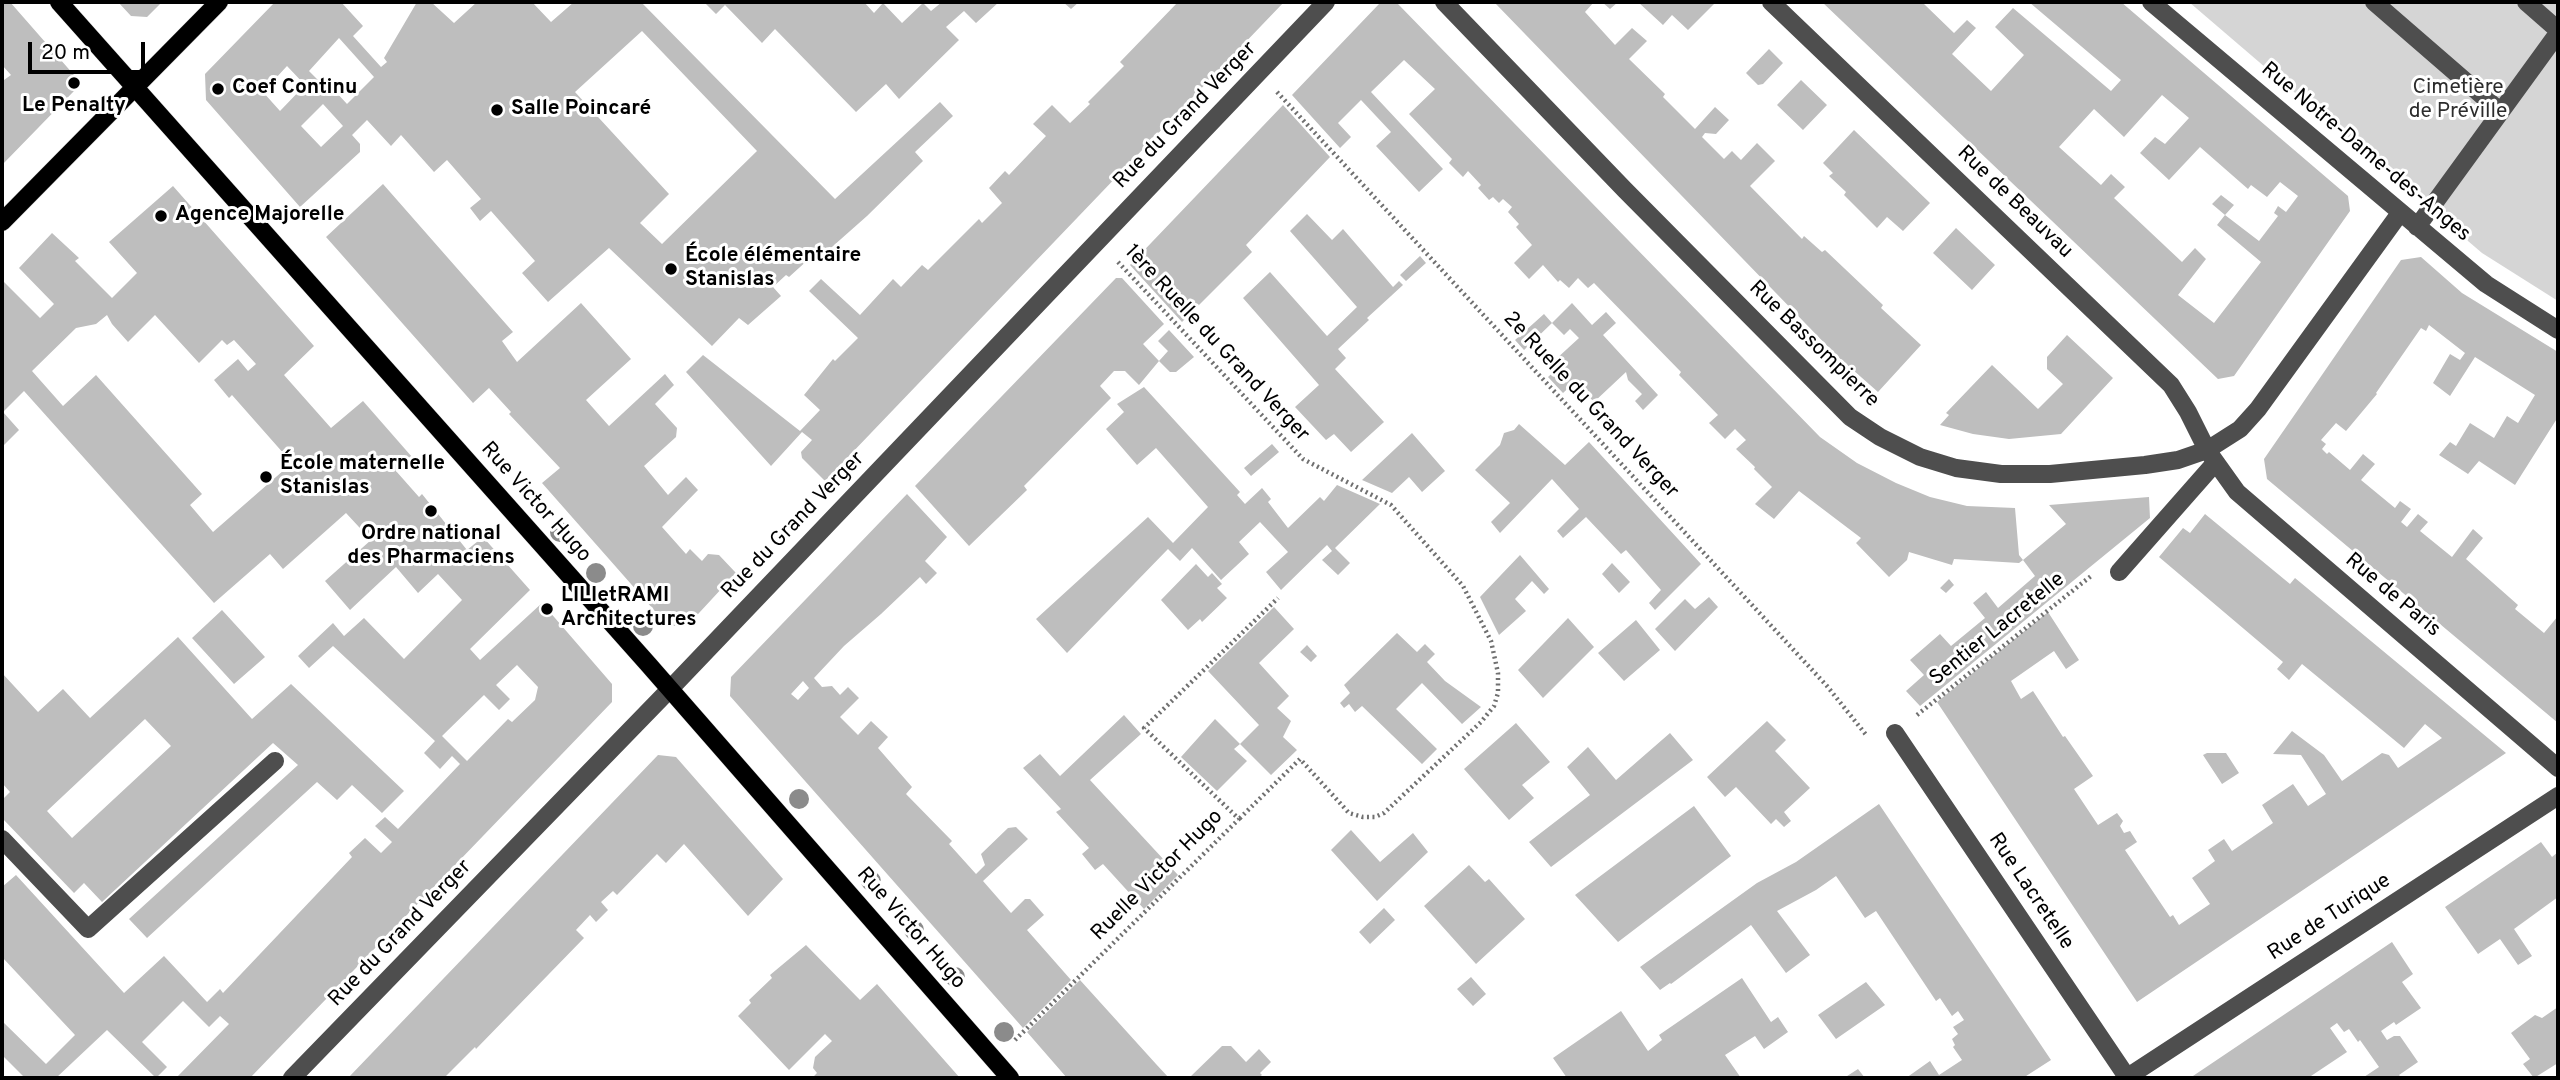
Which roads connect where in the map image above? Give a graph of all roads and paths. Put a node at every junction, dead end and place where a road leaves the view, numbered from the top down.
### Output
1 (59, 2) edge
2 (219, 2) edge
3 (1326, 2) edge
4 (1444, 2) edge
5 (1771, 2) edge
6 (2151, 2) edge
7 (2374, 2) edge
8 (2526, 2) edge
9 (2558, 31) edge
10 (1258, 73) junction
11 (134, 88) junction
12 (2501, 111) junction
13 (2400, 213) junction
14 (2, 222) edge
15 (2417, 227) junction
16 (1098, 241) junction
17 (2558, 330) edge
18 (2211, 456) junction
19 (2119, 572) joint
20 (1278, 598) dead end
21 (670, 689) junction
22 (1895, 733) junction
23 (275, 761) dead end
24 (2558, 768) edge
25 (2558, 796) edge
26 (1239, 819) junction
27 (2, 839) edge
28 (994, 1060) junction
29 (292, 1078) edge
30 (1010, 1078) edge
31 (2126, 1078) edge

1 - 11 main road, Rue Victor Hugo
2 - 11 main road
3 - 10 street, Rue du Grand Verger
4 - 18 street, Rue Bassompierre
5 - 18 street, Rue de Beauvau
6 - 13 street, Rue Notre-Dame-des-Anges
7 - 12 street
8 - 9 street
9 - 12 street
10 - 16 street, Rue du Grand Verger
10 - 22 path, 2e Ruelle du Grand Verger
11 - 14 main road
11 - 21 main road, Rue Victor Hugo
12 - 15 street
13 - 15 street, Rue Notre-Dame-des-Anges
13 - 18 street, Rue Bassompierre
15 - 17 street, Rue Notre-Dame-des-Anges
16 - 21 street, Rue du Grand Verger
16 - 26 path, 1ère Ruelle du Grand Verger
18 - 19 street
18 - 24 street, Rue de Paris
19 - 22 path, Sentier Lacretelle
20 - 26 path, Ruelle Victor Hugo
21 - 28 main road, Rue Victor Hugo
21 - 29 street, Rue du Grand Verger
22 - 31 street, Rue Lacretelle
23 - 27 street
25 - 31 street, Rue de Turique
26 - 28 path, Ruelle Victor Hugo
28 - 30 main road, Rue Victor Hugo

